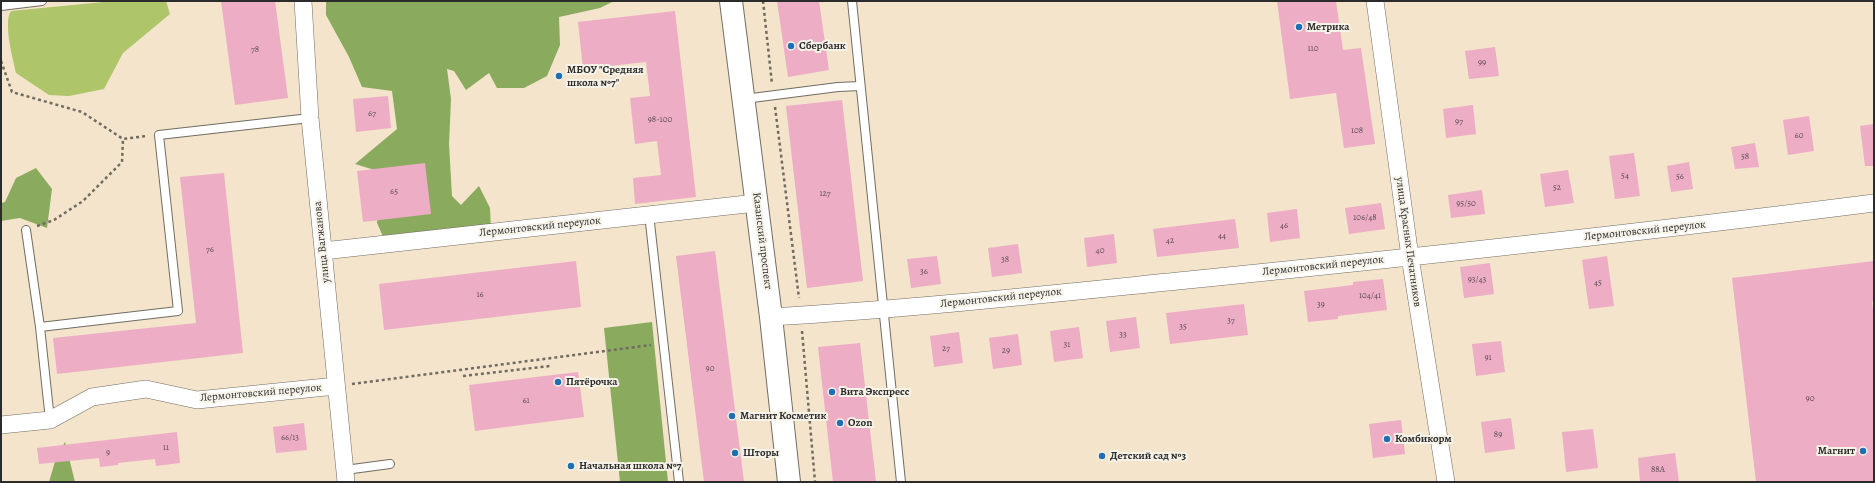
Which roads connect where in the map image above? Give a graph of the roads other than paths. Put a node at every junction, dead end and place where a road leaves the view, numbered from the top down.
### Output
1 (42, 1) edge
2 (302, 1) edge
3 (731, 1) edge
4 (852, 1) edge
5 (1375, 1) edge
6 (1, 6) edge
7 (860, 86) junction
8 (743, 99) junction
9 (310, 118) junction
10 (756, 203) junction
11 (1874, 203) edge
12 (649, 214) junction
13 (26, 230) road end
14 (323, 251) junction
15 (1410, 258) junction
16 (884, 310) junction
17 (772, 317) junction
18 (40, 327) junction
19 (336, 386) junction
20 (50, 420) junction
21 (1, 425) edge
22 (390, 464) dead end
23 (345, 476) edge
24 (679, 482) edge
25 (789, 482) edge
26 (901, 482) edge
27 (1446, 482) edge

1 - 6 lane
2 - 9 street, улица Вагжанова
3 - 8 street, Казанский проспект
4 - 7 lane
5 - 15 street, улица Красных Печатников
7 - 8 lane
7 - 16 lane
8 - 10 street, Казанский проспект
9 - 14 street, улица Вагжанова
9 - 18 lane
10 - 12 street, Лермонтовский переулок
10 - 17 street, Казанский проспект
11 - 15 street, Лермонтовский переулок
12 - 14 street, Лермонтовский переулок
12 - 24 lane
13 - 18 lane
14 - 19 street, улица Вагжанова
15 - 16 street, Лермонтовский переулок
15 - 27 street, улица Красных Печатников
16 - 17 street, Лермонтовский переулок
16 - 26 lane
17 - 25 street, Казанский проспект
18 - 20 lane
19 - 20 street, Лермонтовский переулок
19 - 23 street, улица Вагжанова
20 - 21 street, Лермонтовский переулок
22 - 23 lane

